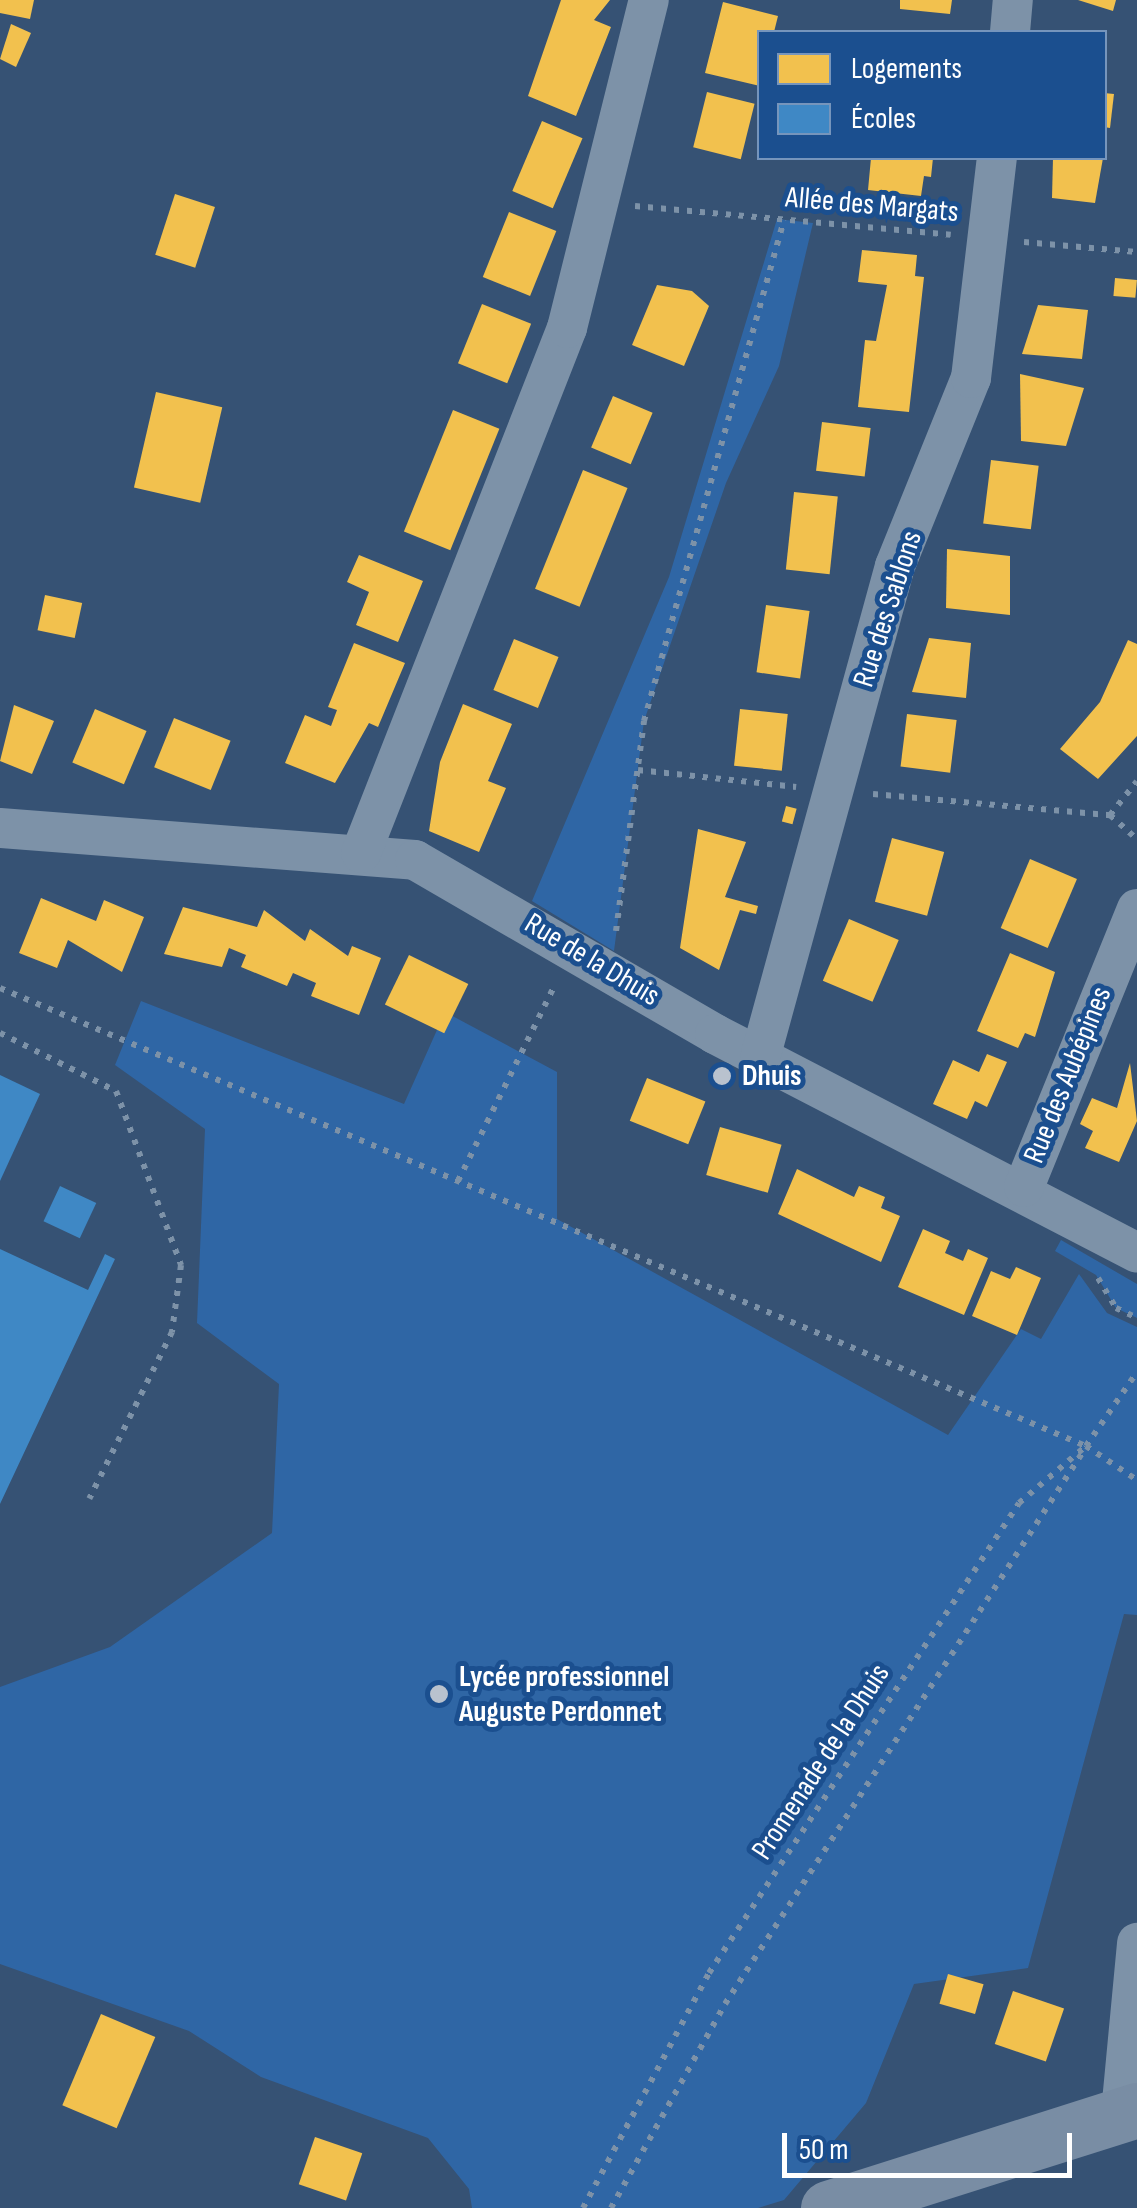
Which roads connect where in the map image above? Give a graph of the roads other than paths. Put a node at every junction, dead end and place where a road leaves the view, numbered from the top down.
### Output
1 (650, 0) edge
2 (1013, 0) edge
3 (1010, 30) edge
4 (997, 160) edge
5 (0, 828) edge
6 (361, 853) junction
7 (1137, 909) edge
8 (760, 1058) junction
9 (1024, 1187) junction
10 (1137, 1253) edge
11 (1137, 1943) edge
12 (1129, 2112) edge
13 (828, 2208) edge

1 - 6 street
2 - 3 street
4 - 8 street, Rue des Sablons
5 - 6 street, Rue de la Dhuis
6 - 8 street, Rue de la Dhuis
7 - 9 street, Rue des Aubépines
8 - 9 street, Rue de la Dhuis
9 - 10 street, Rue de la Dhuis
11 - 12 street
12 - 13 street

